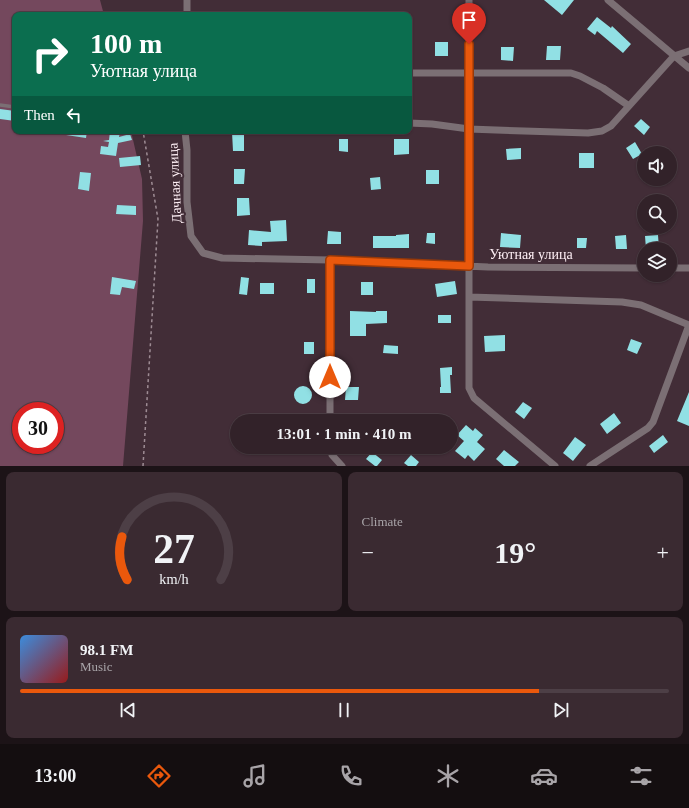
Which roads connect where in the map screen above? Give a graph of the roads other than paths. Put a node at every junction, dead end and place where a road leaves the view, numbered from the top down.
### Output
1 (187, 0) edge
2 (469, 0) edge
3 (608, 0) edge
4 (617, 4) edge
5 (187, 12) edge
6 (689, 51) edge
7 (674, 56) junction
8 (689, 68) edge
9 (412, 73) edge
10 (469, 74) junction
11 (0, 106) edge
12 (628, 106) junction
13 (12, 107) edge
14 (412, 123) edge
15 (470, 129) junction
16 (185, 134) edge
17 (203, 254) joint
18 (330, 260) junction
19 (469, 266) junction
20 (637, 268) edge
21 (677, 268) edge
22 (689, 268) edge
23 (469, 298) junction
24 (689, 325) edge
25 (330, 414) edge
26 (332, 454) edge
27 (342, 466) edge
28 (555, 466) edge
29 (590, 466) edge

1 - 5 street
2 - 10 street
3 - 4 street
4 - 7 street
6 - 7 street
7 - 8 street
7 - 12 street
9 - 10 street
10 - 12 street
10 - 15 street
11 - 13 lane
12 - 15 street
14 - 15 street
15 - 19 street
16 - 17 street, Дачная улица
17 - 18 street, Уютная улица
18 - 19 street, Уютная улица
18 - 25 street
19 - 20 street, Уютная улица
19 - 23 street
21 - 22 street
23 - 24 street
23 - 28 street
24 - 29 street
26 - 27 street

